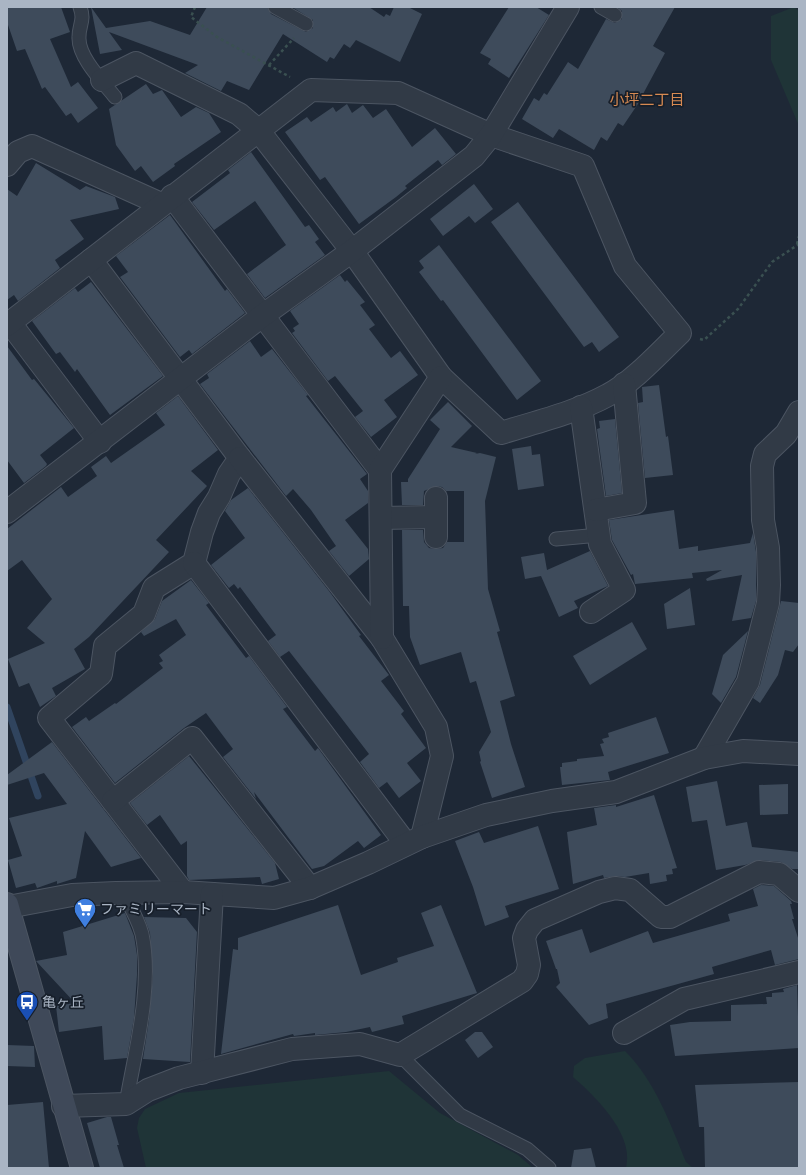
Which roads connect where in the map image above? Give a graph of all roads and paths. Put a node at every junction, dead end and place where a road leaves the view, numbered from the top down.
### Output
1 (80, 7) edge
2 (195, 7) edge
3 (275, 7) edge
4 (568, 7) edge
5 (601, 7) edge
6 (615, 15) dead end
7 (306, 24) joint
8 (269, 65) junction
9 (102, 80) junction
10 (306, 94) junction
11 (115, 97) dead end
12 (258, 130) junction
13 (491, 135) junction
14 (7, 165) edge
15 (166, 200) junction
16 (799, 236) edge
17 (798, 244) edge
18 (352, 251) junction
19 (91, 260) junction
20 (262, 316) junction
21 (8, 324) edge
22 (680, 333) junction
23 (441, 377) junction
24 (182, 380) junction
25 (624, 384) junction
26 (581, 407) junction
27 (799, 412) edge
28 (100, 442) junction
29 (240, 458) junction
30 (380, 470) junction
31 (11, 502) edge
32 (596, 510) junction
33 (381, 518) junction
34 (436, 518) dead end
35 (599, 535) junction
36 (556, 539) dead end
37 (194, 563) junction
38 (590, 612) dead end
39 (382, 638) junction
40 (799, 754) edge
41 (704, 758) junction
42 (113, 801) junction
43 (414, 841) junction
44 (310, 888) junction
45 (799, 891) edge
46 (183, 892) junction
47 (123, 893) junction
48 (212, 894) junction
49 (8, 905) edge
50 (799, 972) edge
51 (624, 1033) dead end
52 (400, 1055) junction
53 (202, 1073) junction
54 (126, 1104) junction
55 (64, 1106) junction
56 (82, 1168) edge
57 (549, 1168) edge

1 - 9 lane
2 - 8 path
3 - 7 lane
4 - 13 street
5 - 6 lane
7 - 8 path
8 - 10 path
9 - 11 lane
9 - 12 street
10 - 12 street
10 - 13 street
12 - 15 street
12 - 18 street
13 - 18 street
13 - 22 street
14 - 15 street
15 - 19 street
15 - 20 street
16 - 17 path
17 - 22 path
18 - 20 street
18 - 23 street
19 - 21 street
19 - 24 street
20 - 24 street
20 - 30 street
21 - 28 street
22 - 25 street
23 - 26 street
23 - 30 street
24 - 28 street
24 - 29 street
25 - 26 street
25 - 32 street
26 - 32 street
27 - 41 street
28 - 31 street
29 - 37 street
29 - 39 street
30 - 33 street
32 - 35 street
33 - 34 street
33 - 39 street
35 - 36 lane
35 - 38 street
37 - 42 street
37 - 43 street
39 - 43 street
40 - 41 street
41 - 43 street
42 - 44 street
42 - 46 street
43 - 44 street
44 - 48 street
45 - 52 street
46 - 47 street
46 - 48 street
47 - 49 street
47 - 54 lane
48 - 53 street
49 - 55 street
50 - 51 street
52 - 53 street
52 - 57 lane
53 - 54 street
54 - 55 street
55 - 56 street

